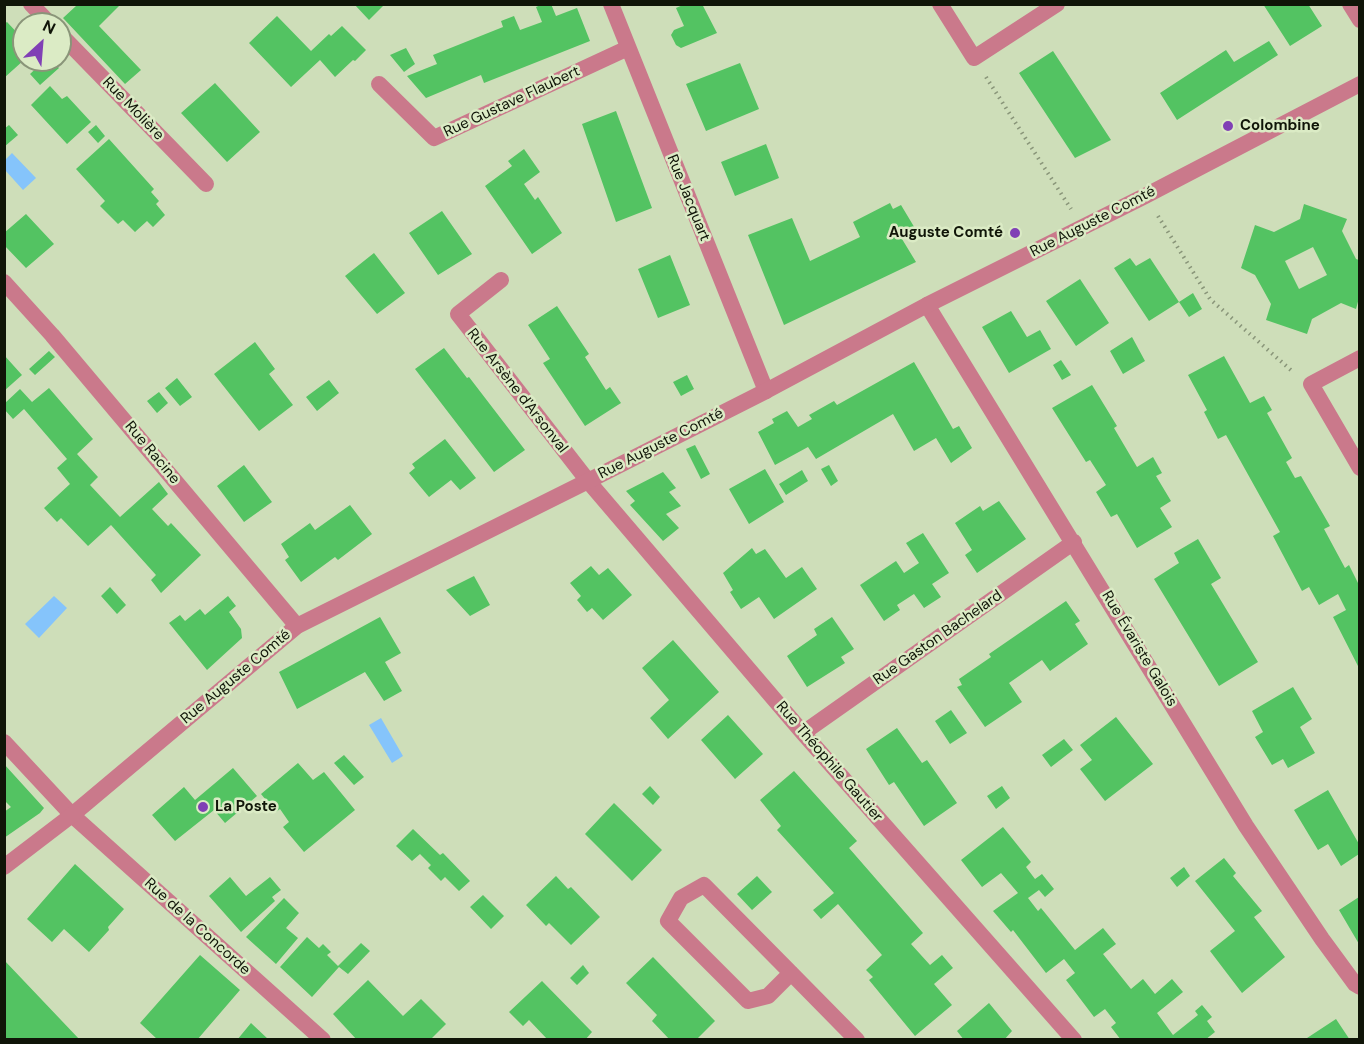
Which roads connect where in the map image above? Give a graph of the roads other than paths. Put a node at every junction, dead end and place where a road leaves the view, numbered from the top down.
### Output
1 (611, 4) edge
2 (1057, 4) edge
3 (1350, 4) edge
4 (942, 5) edge
5 (1359, 20) edge
6 (72, 46) edge
7 (628, 48) junction
8 (379, 84) dead end
9 (1359, 84) edge
10 (206, 184) dead end
11 (501, 280) dead end
12 (4, 282) edge
13 (927, 304) junction
14 (1359, 358) edge
15 (766, 391) junction
16 (1359, 468) edge
17 (588, 482) junction
18 (1074, 543) junction
19 (297, 626) junction
20 (803, 733) junction
21 (4, 742) edge
22 (72, 815) junction
23 (4, 867) edge
24 (791, 973) junction
25 (1359, 987) edge
26 (323, 1040) edge
27 (857, 1040) edge
28 (1074, 1040) edge

1 - 7 street, Rue Jacquart
2 - 4 street
3 - 5 street
6 - 10 street, Rue Molière
7 - 8 street, Rue Gustave Flaubert
7 - 15 street, Rue Jacquart
9 - 13 street, Rue Auguste Comté
11 - 17 street, Rue Arsène d'Arsonval
12 - 19 street, Rue Racine
13 - 15 street, Rue Auguste Comté
13 - 18 street, Rue Évariste Galois
14 - 16 street
15 - 17 street, Rue Auguste Comté
17 - 19 street, Rue Auguste Comté
17 - 20 street, Rue Théophile Gautier
18 - 20 street, Rue Gaston Bachelard
18 - 25 street, Rue Évariste Galois
19 - 22 street, Rue Auguste Comté
20 - 28 street, Rue Théophile Gautier
21 - 22 street, Rue de la Concorde
22 - 23 street, Rue Auguste Comté
22 - 26 street, Rue de la Concorde
24 - 24 street
24 - 27 street

